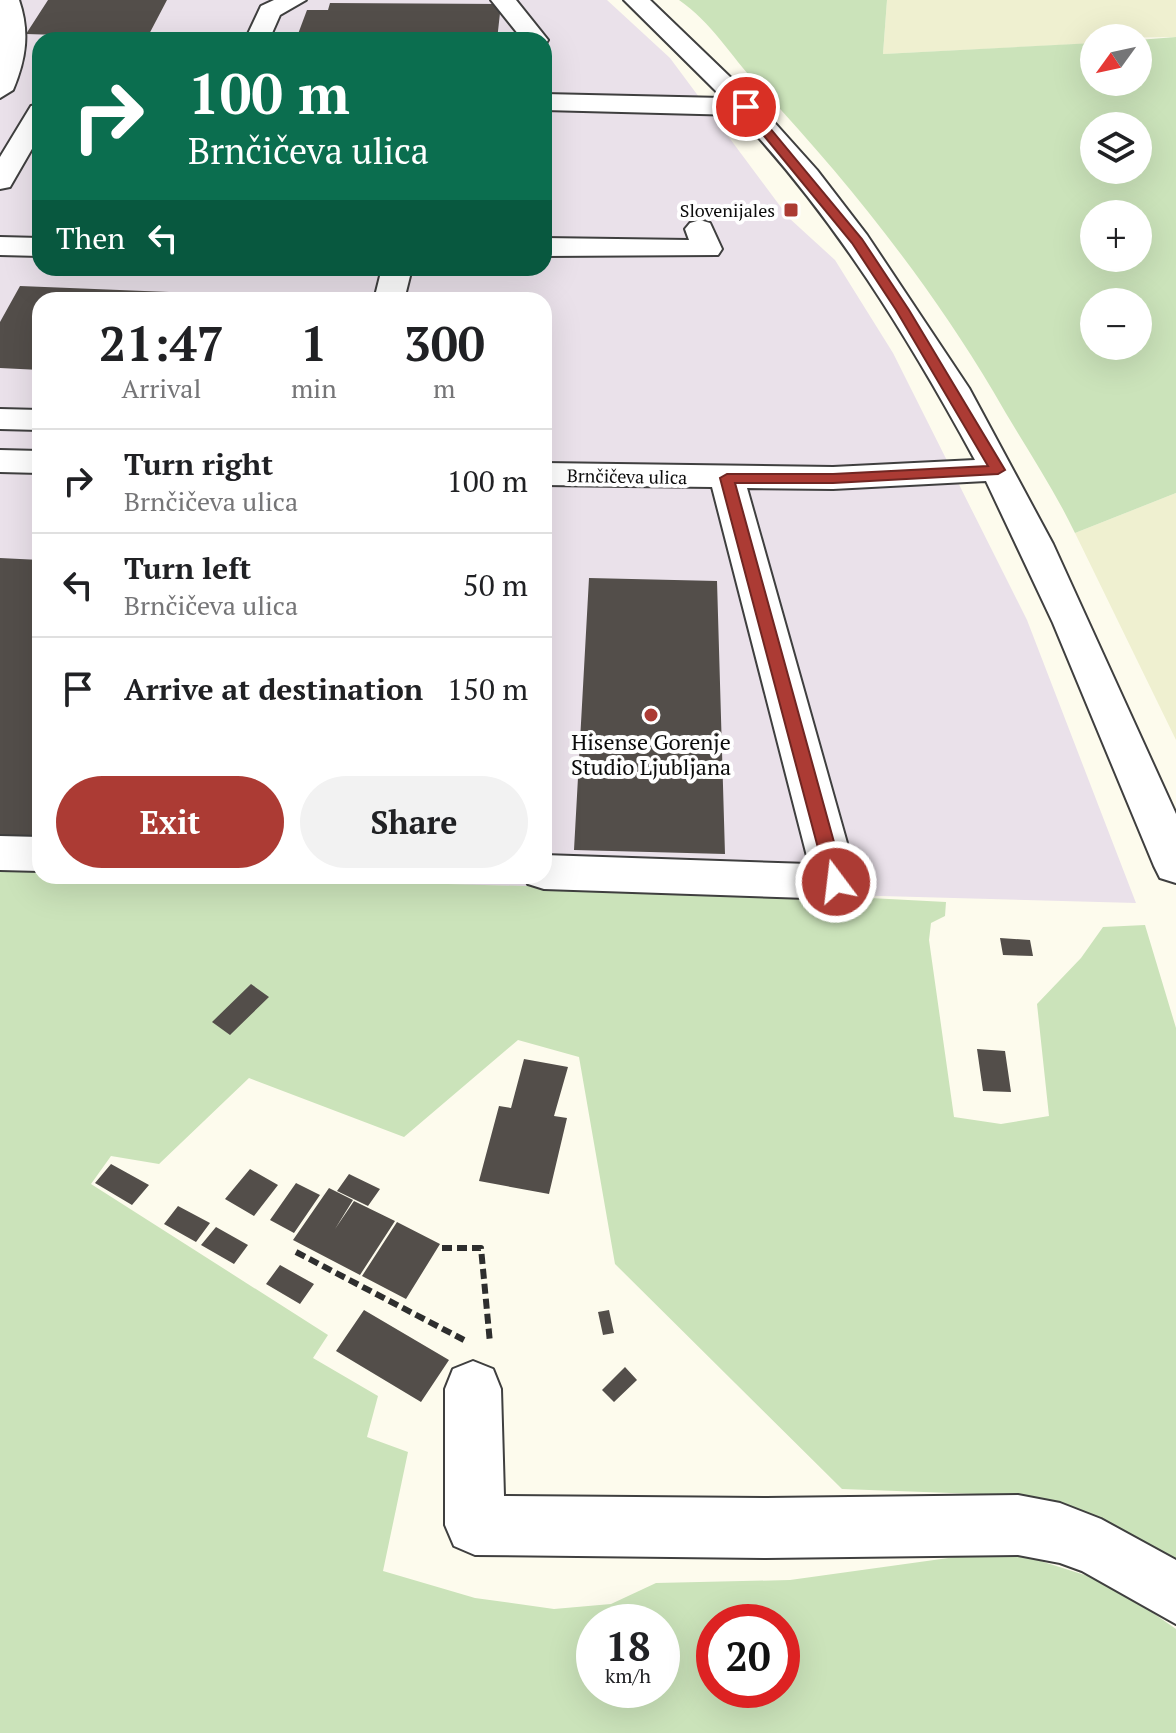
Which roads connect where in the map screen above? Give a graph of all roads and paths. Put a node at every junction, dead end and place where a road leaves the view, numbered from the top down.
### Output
1 (7, 0) edge
2 (294, 0) edge
3 (503, 0) edge
4 (636, 0) edge
5 (261, 32) edge
6 (529, 32) edge
7 (0, 90) edge
8 (32, 90) edge
9 (552, 102) edge
10 (746, 107) junction
11 (32, 126) edge
12 (0, 181) edge
13 (700, 229) dead end
14 (0, 246) edge
15 (32, 247) edge
16 (552, 247) edge
17 (0, 419) edge
18 (32, 420) edge
19 (0, 461) edge
20 (32, 462) edge
21 (998, 470) junction
22 (552, 474) edge
23 (727, 478) junction
24 (0, 853) edge
25 (32, 854) edge
26 (1176, 866) edge
27 (552, 872) edge
28 (442, 1248) dead end
29 (296, 1252) dead end
30 (470, 1380) junction
31 (1176, 1594) edge

1 - 7 street
2 - 5 street
3 - 6 street
4 - 10 street
7 - 8 street
9 - 10 street
10 - 21 street
11 - 12 street
13 - 16 street
14 - 15 street
17 - 18 street
19 - 20 street
21 - 23 street, Brnčičeva ulica
21 - 26 street
22 - 23 street, Brnčičeva ulica
23 - 27 street
24 - 25 street
28 - 30 path
29 - 30 path
30 - 31 street

